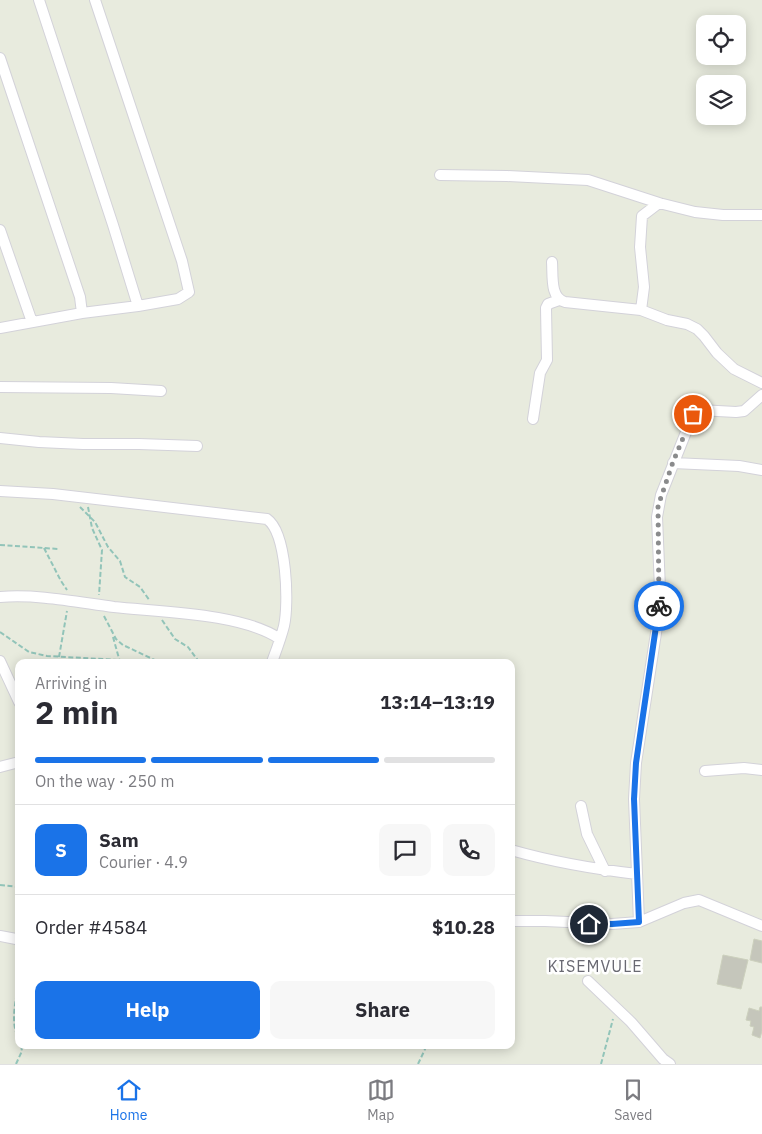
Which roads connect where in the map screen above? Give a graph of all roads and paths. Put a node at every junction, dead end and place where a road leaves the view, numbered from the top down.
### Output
1 (39, 0) edge
2 (95, 0) edge
3 (0, 58) edge
4 (440, 175) dead end
5 (658, 202) junction
6 (762, 215) edge
7 (0, 230) edge
8 (552, 262) dead end
9 (559, 300) junction
10 (138, 306) junction
11 (641, 310) junction
12 (82, 313) junction
13 (32, 322) junction
14 (0, 328) edge
15 (762, 383) edge
16 (0, 388) edge
17 (161, 391) dead end
18 (762, 395) edge
19 (533, 419) dead end
20 (0, 438) edge
21 (197, 446) dead end
22 (673, 462) junction
23 (762, 470) edge
24 (0, 491) edge
25 (69, 496) junction
26 (90, 515) junction
27 (0, 545) edge
28 (44, 548) junction
29 (58, 549) dead end
30 (0, 597) edge
31 (73, 601) junction
32 (99, 605) junction
33 (157, 611) junction
34 (0, 632) edge
35 (112, 634) junction
36 (280, 639) junction
37 (59, 657) junction
38 (69, 658) joint
39 (86, 659) edge
40 (119, 659) edge
41 (153, 659) edge
42 (197, 659) edge
43 (273, 659) edge
44 (0, 661) edge
45 (15, 693) edge
46 (15, 763) edge
47 (0, 767) edge
48 (762, 770) edge
49 (705, 771) dead end
50 (581, 806) dead end
51 (515, 851) edge
52 (605, 871) junction
53 (637, 874) junction
54 (0, 885) edge
55 (15, 887) edge
56 (515, 922) edge
57 (639, 922) junction
58 (762, 926) edge
59 (0, 936) edge
60 (15, 939) edge
61 (588, 982) dead end
62 (15, 999) edge
63 (616, 1007) junction
64 (15, 1027) edge
65 (22, 1049) edge
66 (425, 1049) edge
67 (16, 1064) edge
68 (418, 1064) edge
69 (601, 1064) edge
70 (670, 1064) edge

1 - 10 street
2 - 10 street
3 - 12 street
4 - 5 street
5 - 6 street
5 - 11 street
7 - 13 street
8 - 9 street
9 - 11 street
9 - 19 street
10 - 12 street
11 - 15 street
12 - 13 street
13 - 14 street
16 - 17 street
18 - 22 street
20 - 21 street
22 - 23 street
22 - 53 street
24 - 25 street
25 - 26 path
25 - 36 street
26 - 32 path
26 - 33 path
27 - 28 path
28 - 29 path
28 - 31 path
30 - 31 street
31 - 32 street
31 - 37 path
32 - 33 street
32 - 35 path
33 - 36 street
33 - 42 path
34 - 37 path
35 - 40 path
35 - 41 path
36 - 43 street
37 - 38 path
38 - 39 path
44 - 45 street
46 - 47 street
48 - 49 street
50 - 52 street
51 - 52 street
52 - 53 street
53 - 57 street
54 - 55 path
56 - 57 street
57 - 58 street
59 - 60 street
61 - 63 street
62 - 64 path
63 - 69 path
63 - 70 street
65 - 67 path
66 - 68 path

